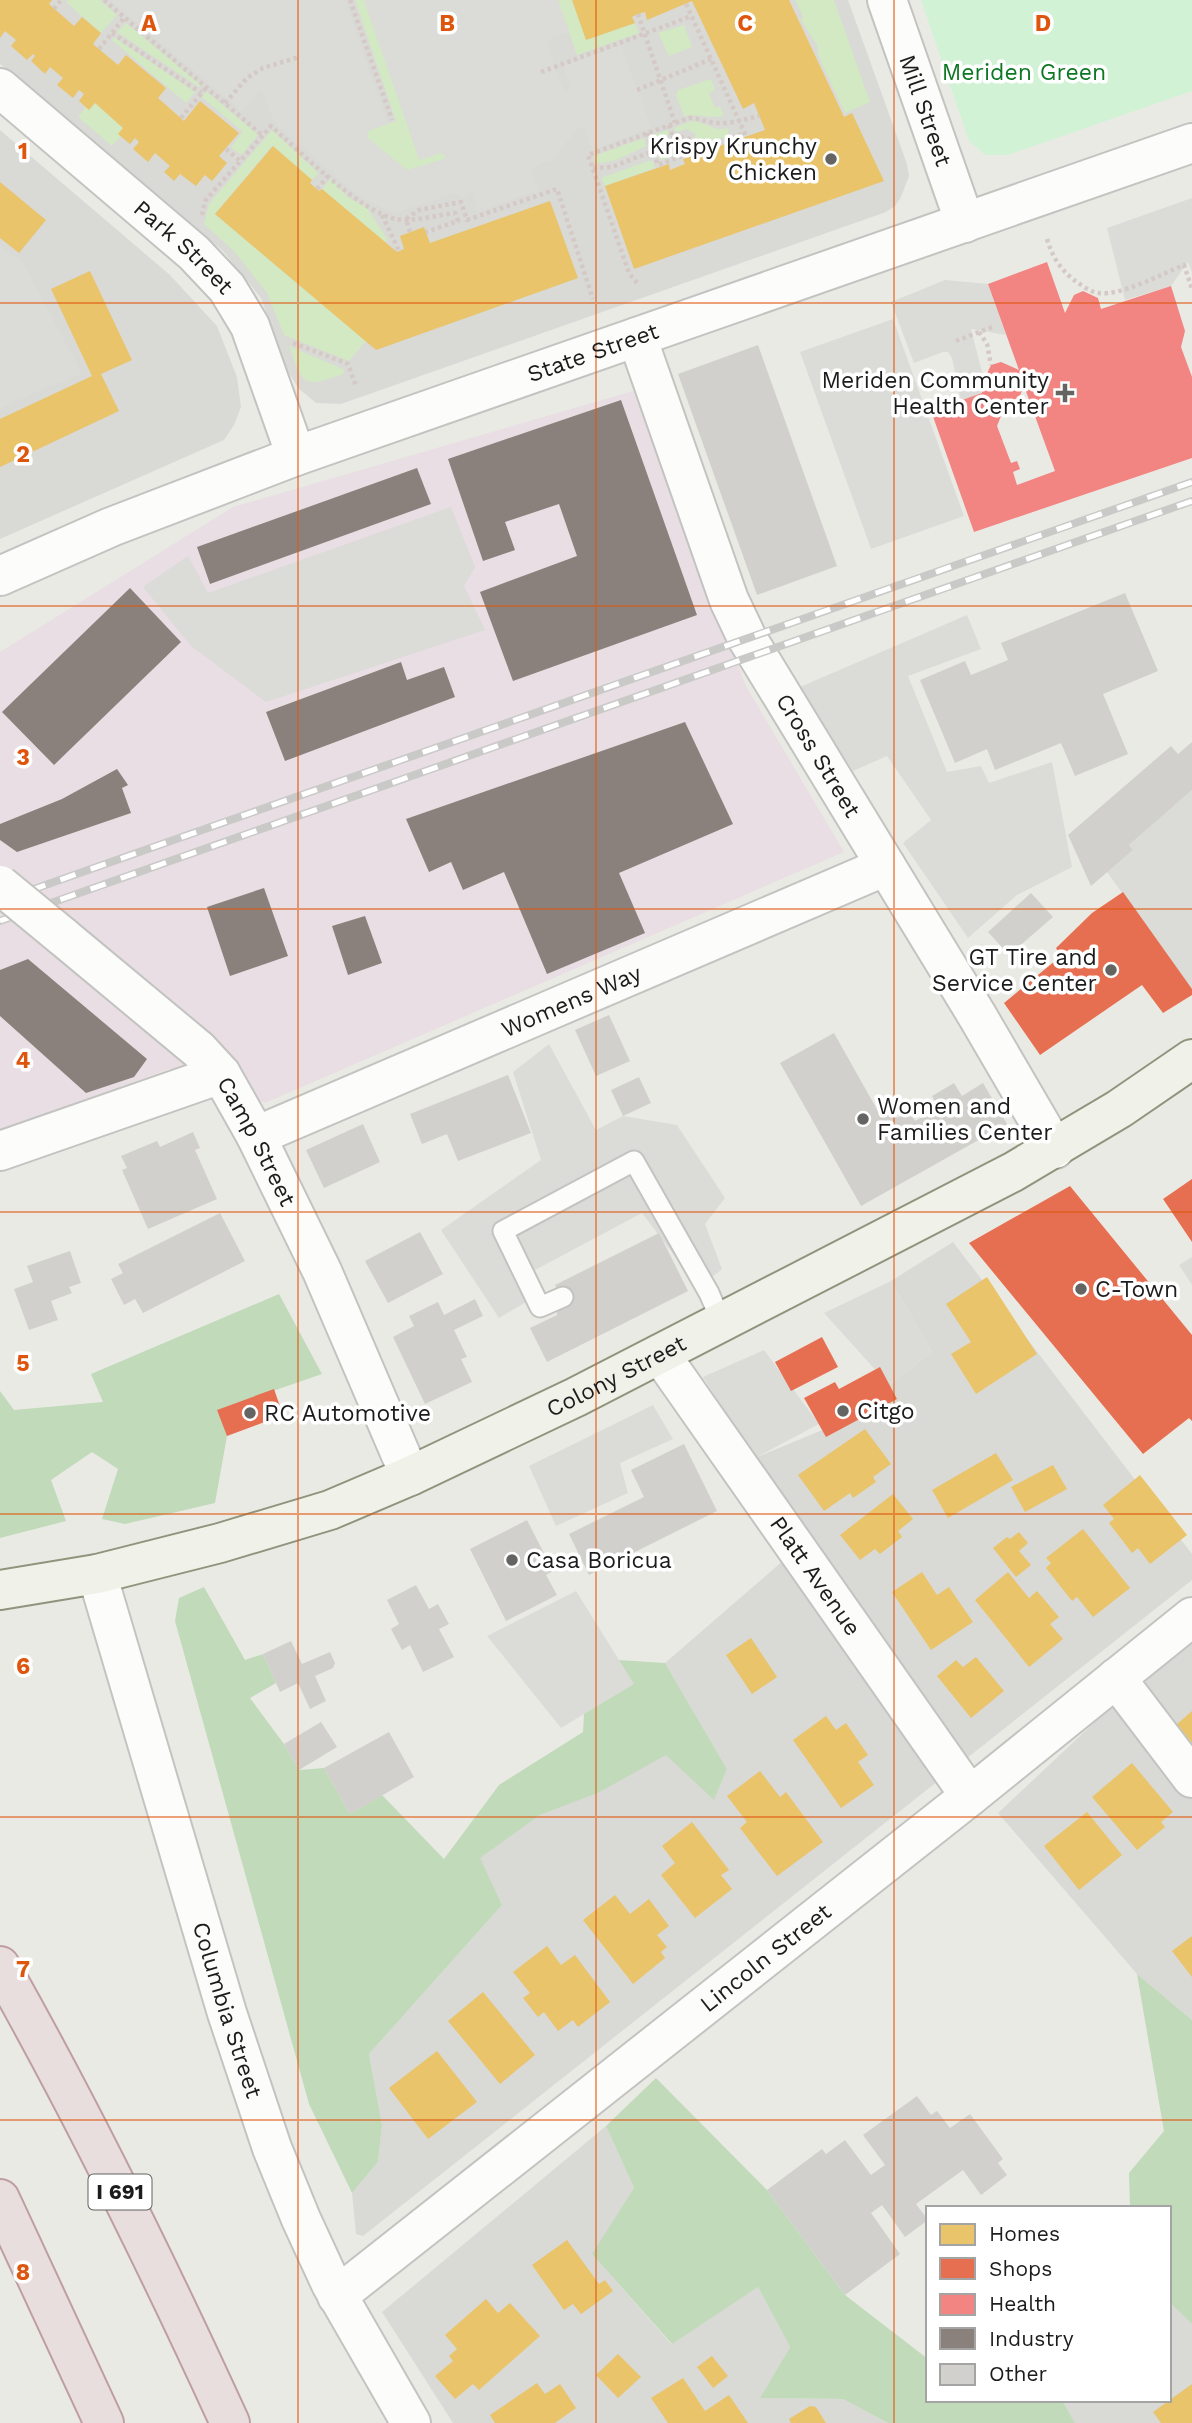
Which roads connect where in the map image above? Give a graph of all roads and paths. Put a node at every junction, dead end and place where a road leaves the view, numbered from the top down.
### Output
1 (61, 0) edge
2 (104, 0) edge
3 (351, 0) edge
4 (887, 0) edge
5 (686, 4) dead end
6 (54, 9) dead end
7 (638, 14) dead end
8 (692, 16) junction
9 (124, 18) junction
10 (112, 33) junction
11 (645, 34) junction
12 (99, 49) dead end
13 (299, 57) dead end
14 (711, 59) junction
15 (541, 72) dead end
16 (660, 80) junction
17 (0, 88) edge
18 (206, 88) junction
19 (637, 90) dead end
20 (201, 93) junction
21 (225, 103) junction
22 (759, 116) dead end
23 (181, 118) dead end
24 (392, 120) dead end
25 (739, 121) junction
26 (672, 124) junction
27 (647, 133) junction
28 (262, 135) junction
29 (673, 138) junction
30 (1192, 143) edge
31 (702, 148) junction
32 (226, 149) dead end
33 (670, 150) dead end
34 (653, 151) junction
35 (240, 161) junction
36 (593, 168) junction
37 (328, 176) junction
38 (317, 189) dead end
39 (382, 214) junction
40 (406, 219) junction
41 (965, 223) junction
42 (200, 226) dead end
43 (410, 232) dead end
44 (426, 232) dead end
45 (1047, 239) dead end
46 (399, 251) dead end
47 (637, 283) dead end
48 (1192, 289) edge
49 (593, 299) dead end
50 (995, 326) dead end
51 (979, 332) junction
52 (637, 337) junction
53 (956, 341) dead end
54 (291, 342) dead end
55 (992, 365) dead end
56 (356, 386) dead end
57 (296, 456) junction
58 (74, 543) junction
59 (0, 576) edge
60 (0, 604) edge
61 (886, 866) junction
62 (0, 885) edge
63 (1192, 1059) edge
64 (221, 1074) junction
65 (256, 1136) junction
66 (1055, 1149) junction
67 (0, 1152) edge
68 (563, 1297) dead end
69 (722, 1322) junction
70 (660, 1354) junction
71 (410, 1476) junction
72 (97, 1574) junction
73 (0, 1590) edge
74 (1192, 1617) edge
75 (1116, 1678) junction
76 (1192, 1778) edge
77 (970, 1796) junction
78 (0, 1966) edge
79 (0, 2199) edge
80 (337, 2297) junction
81 (104, 2423) edge
82 (230, 2423) edge
83 (411, 2423) edge

1 - 6 path
2 - 9 path
3 - 24 path
4 - 41 street, Mill Street
5 - 8 path
7 - 11 path
8 - 11 path
8 - 14 path
9 - 10 path
9 - 18 path
10 - 12 path
10 - 20 path
11 - 15 path
11 - 16 path
13 - 21 path
14 - 16 path
14 - 25 path
16 - 19 path
16 - 26 path
17 - 57 street, Park Street
18 - 20 path
18 - 21 path
20 - 23 path
21 - 28 path
22 - 25 path
25 - 26 path
25 - 31 path
26 - 27 path
26 - 29 path
27 - 34 path
27 - 36 path
28 - 35 path
28 - 37 path
29 - 31 path
29 - 33 path
30 - 41 street, State Street
31 - 34 path
32 - 35 path
34 - 36 path
35 - 42 path
36 - 47 path
37 - 38 path
37 - 39 path
39 - 40 path
39 - 46 path
40 - 43 path
40 - 44 path
40 - 49 path
41 - 52 street, State Street
45 - 48 path
50 - 51 path
51 - 53 path
51 - 55 path
52 - 57 street, State Street
52 - 61 street, Cross Street
54 - 56 path
57 - 58 street, State Street
58 - 59 street, State Street
58 - 60 street
61 - 65 street, Womens Way
61 - 66 street, Cross Street
62 - 64 street, Camp Street, bridge
63 - 66 main road, Colony Street
64 - 65 street, Camp Street
64 - 67 street
65 - 71 street, Camp Street
66 - 69 main road, Colony Street
68 - 69 lane
69 - 70 main road, Colony Street
70 - 71 main road, Colony Street
70 - 77 street, Platt Avenue
71 - 72 main road, Colony Street
72 - 73 main road, Colony Street
72 - 80 street, Columbia Street
74 - 75 street, Lincoln Street
75 - 76 street
75 - 77 street, Lincoln Street
77 - 80 street, Lincoln Street
78 - 82 highway, I 691
79 - 81 highway
80 - 83 street, Columbia Street

